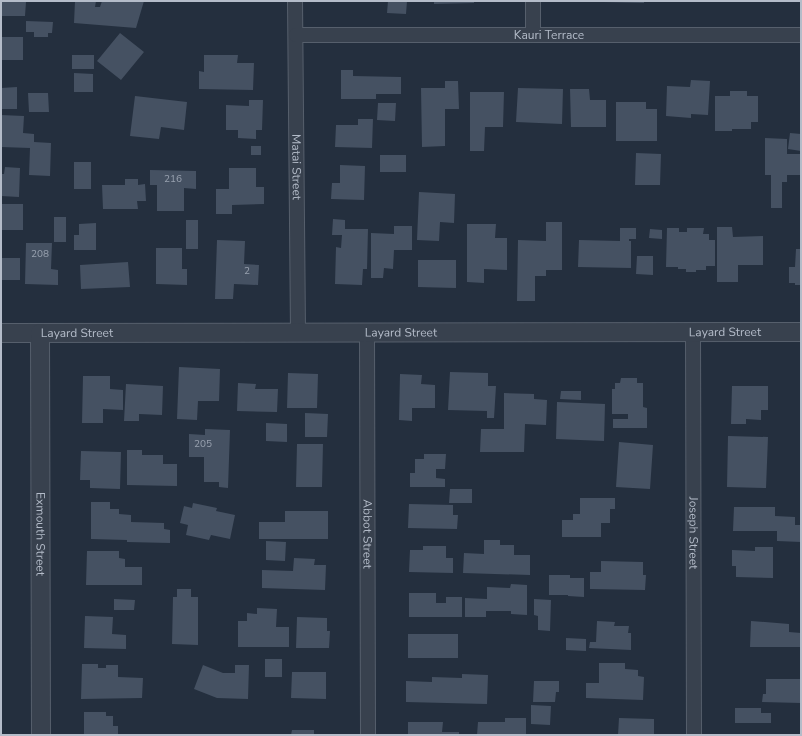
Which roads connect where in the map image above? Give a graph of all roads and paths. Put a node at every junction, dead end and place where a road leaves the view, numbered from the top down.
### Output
1 (295, 1) edge
2 (533, 1) edge
3 (296, 35) junction
4 (533, 35) junction
5 (801, 35) edge
6 (298, 332) junction
7 (367, 332) junction
8 (693, 332) junction
9 (801, 332) edge
10 (1, 333) edge
11 (40, 333) junction
12 (41, 735) edge
13 (368, 735) edge
14 (694, 735) edge

1 - 3 street, Matai Street
2 - 4 street
3 - 4 street, Kauri Terrace
3 - 6 street, Matai Street
4 - 5 street, Kauri Terrace
6 - 7 street, Layard Street
6 - 11 street, Layard Street
7 - 8 street, Layard Street
7 - 13 street, Abbot Street
8 - 9 street, Layard Street
8 - 14 street, Joseph Street
10 - 11 street, Layard Street
11 - 12 street, Exmouth Street

